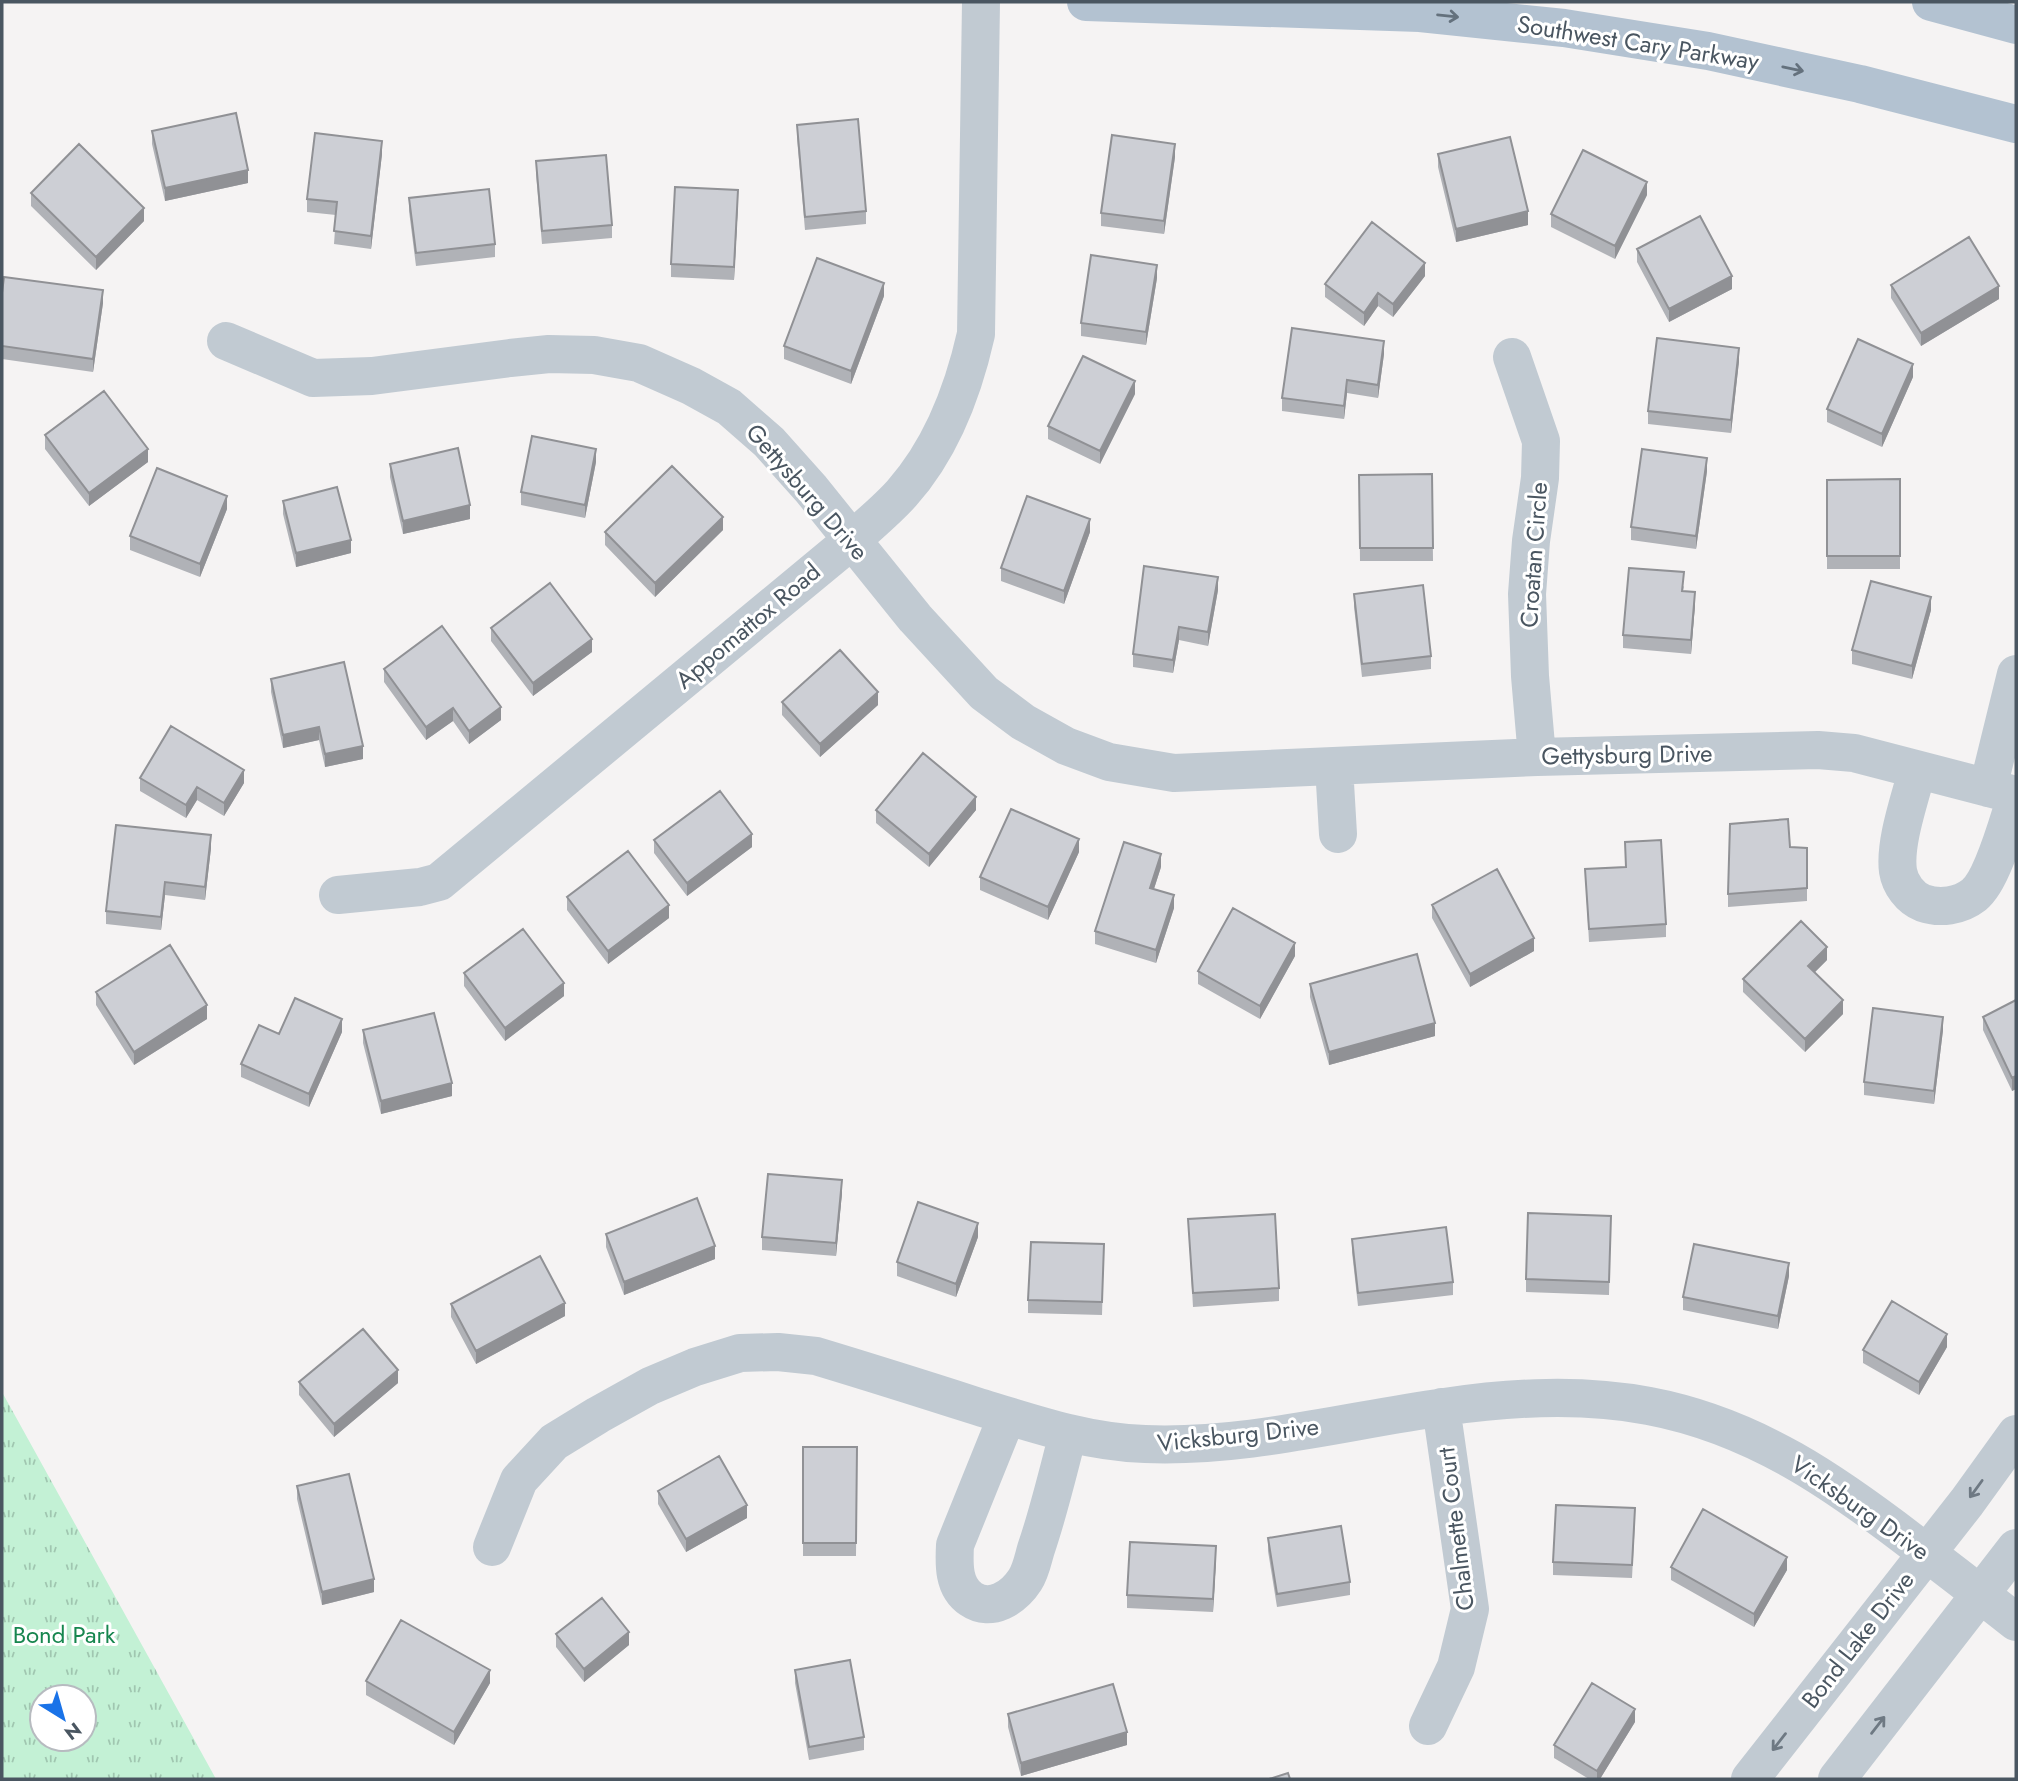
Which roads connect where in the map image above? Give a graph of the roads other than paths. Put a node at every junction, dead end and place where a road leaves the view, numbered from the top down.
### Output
1 (981, 2) edge
2 (1086, 2) edge
3 (1931, 2) edge
4 (2016, 26) edge
5 (2016, 124) edge
6 (226, 341) dead end
7 (1512, 357) dead end
8 (851, 541) junction
9 (2016, 674) edge
10 (1537, 757) junction
11 (1334, 766) junction
12 (1917, 771) junction
13 (2007, 793) edge
14 (1338, 834) dead end
15 (338, 895) dead end
16 (1441, 1407) junction
17 (1007, 1416) junction
18 (1068, 1434) junction
19 (2016, 1434) edge
20 (492, 1547) dead end
21 (2016, 1548) edge
22 (1926, 1553) junction
23 (1981, 1594) junction
24 (2016, 1622) edge
25 (1427, 1726) dead end
26 (1750, 1779) edge
27 (1837, 1779) edge

1 - 8 street, Appomattox Road
2 -> 5 main road, Southwest Cary Parkway
3 - 4 main road
6 - 8 street, Gettysburg Drive
7 - 10 street, Croatan Circle
8 - 11 street, Gettysburg Drive
8 - 15 street, Appomattox Road
9 - 13 street
10 - 11 street, Gettysburg Drive
10 - 12 street, Gettysburg Drive
11 - 14 street
12 - 13 street, Gettysburg Drive
12 - 13 street
16 - 18 street, Vicksburg Drive
16 - 22 street, Vicksburg Drive
16 - 25 street, Chalmette Court
17 - 18 street, Vicksburg Drive
17 - 18 street
17 - 20 street, Vicksburg Drive
19 -> 22 street, Bond Lake Drive
21 - 23 street
22 - 23 street, Vicksburg Drive
22 -> 26 street, Bond Lake Drive
23 - 24 street, Vicksburg Drive
27 -> 23 street

